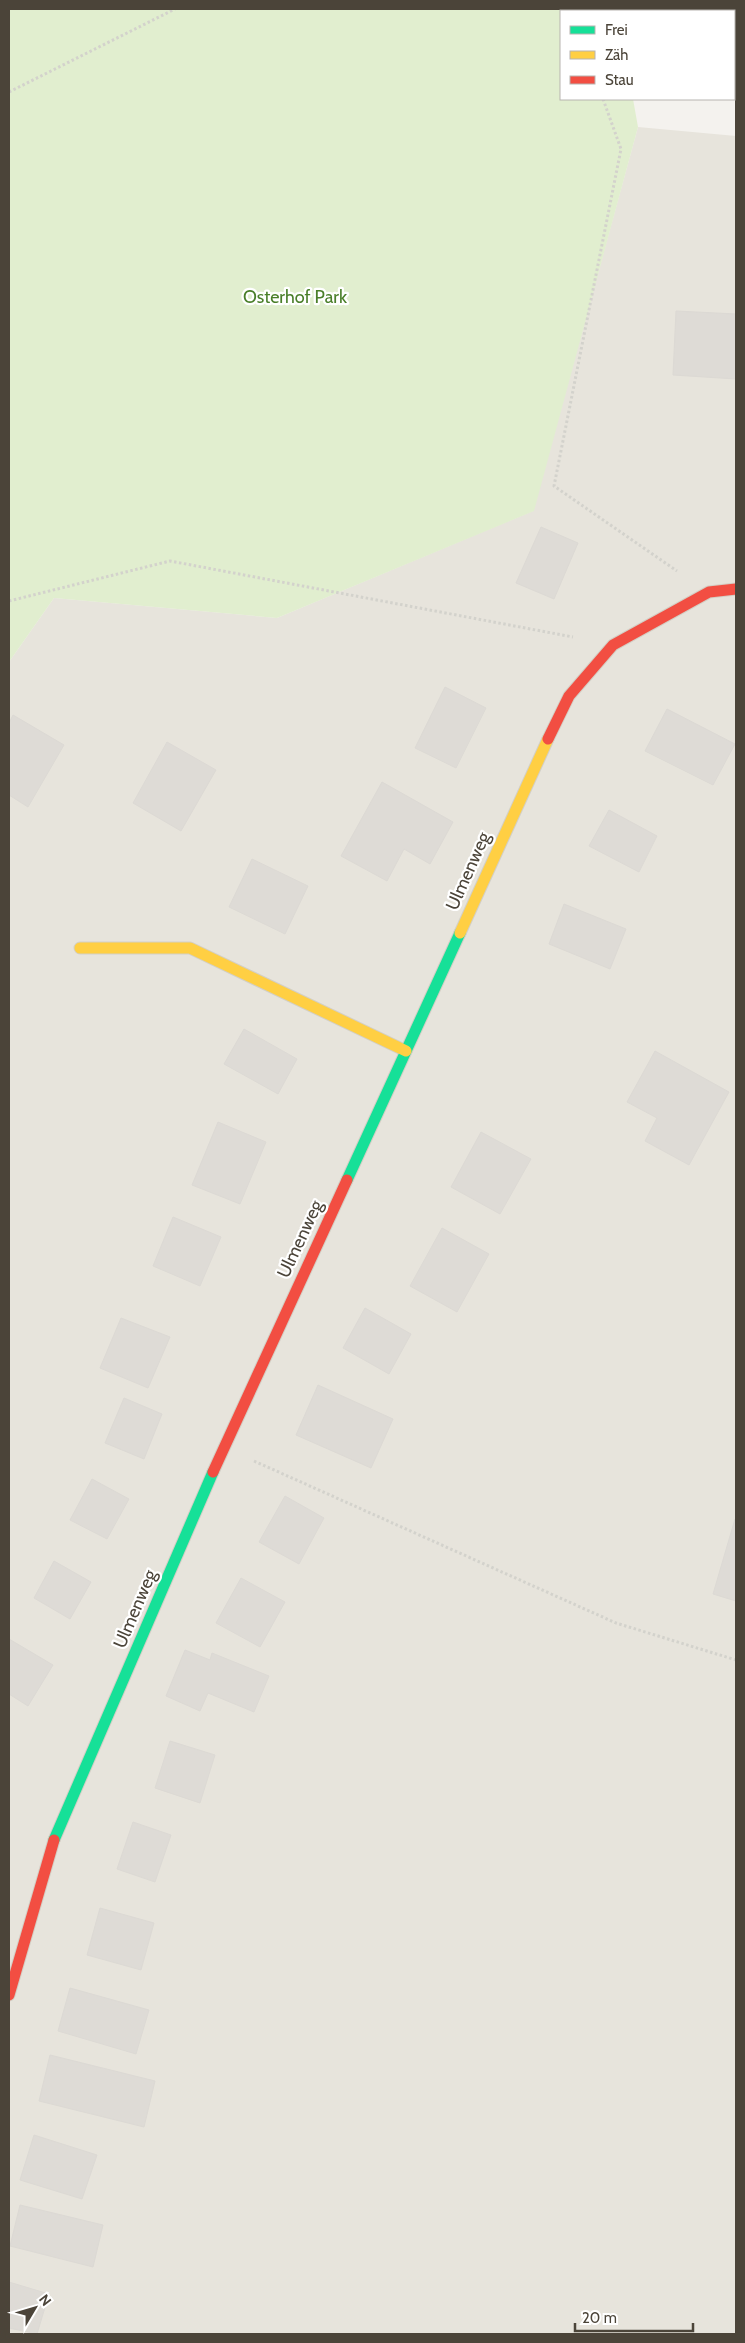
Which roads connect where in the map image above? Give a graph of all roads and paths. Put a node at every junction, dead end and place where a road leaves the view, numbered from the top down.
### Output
1 (175, 9) edge
2 (9, 92) edge
3 (603, 100) edge
4 (736, 588) edge
5 (709, 592) junction
6 (9, 601) edge
7 (613, 645) junction
8 (80, 948) dead end
9 (406, 1051) junction
10 (224, 1447) junction
11 (736, 1660) edge
12 (9, 1995) edge

1 - 2 path
3 - 5 path
4 - 5 street, Ulmenweg
5 - 7 street, Ulmenweg
6 - 7 path
7 - 9 street, Ulmenweg
8 - 9 street
9 - 10 street, Ulmenweg
10 - 11 path
10 - 12 street, Ulmenweg

